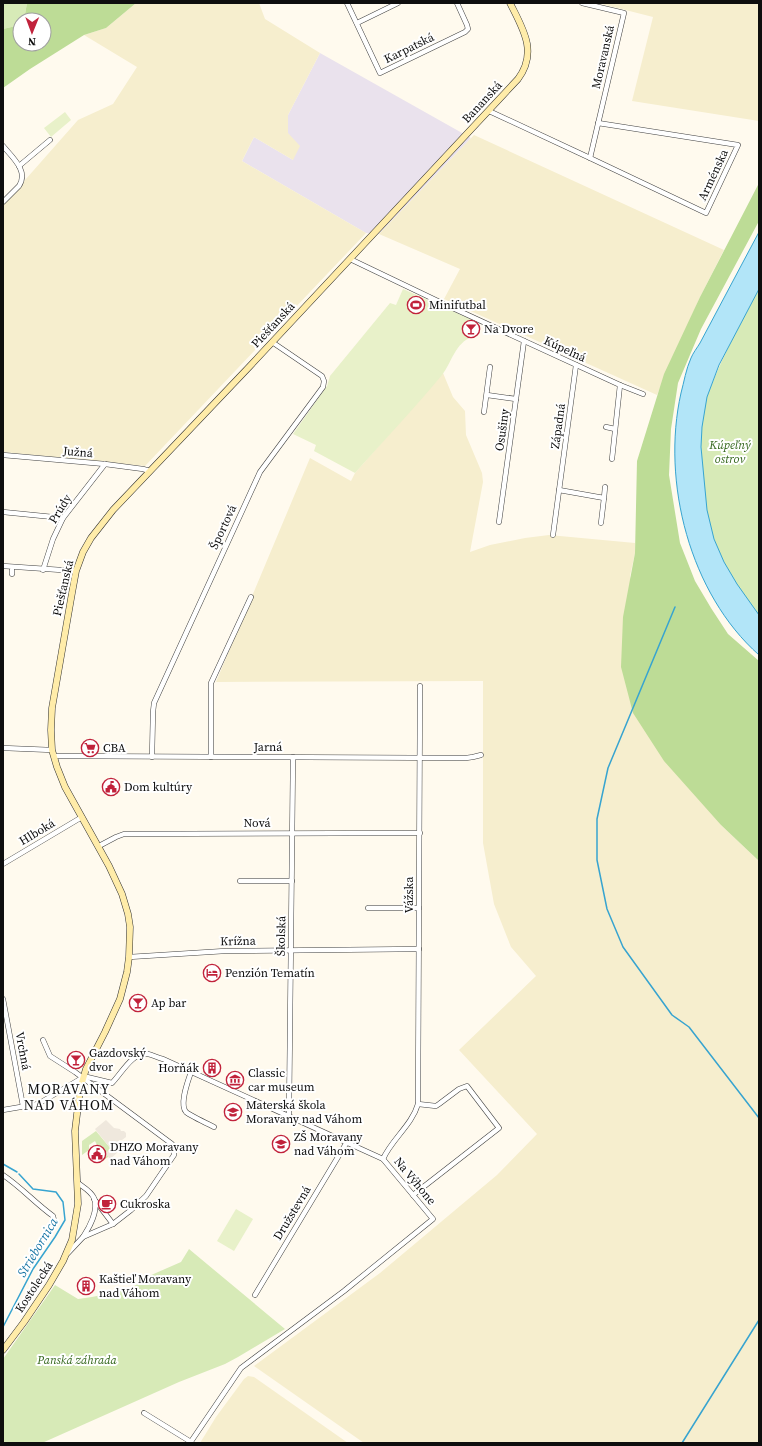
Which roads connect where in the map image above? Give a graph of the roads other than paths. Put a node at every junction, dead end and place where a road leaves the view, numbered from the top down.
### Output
1 (347, 3) edge
2 (398, 3) edge
3 (457, 3) edge
4 (510, 3) edge
5 (582, 3) edge
6 (357, 23) junction
7 (489, 111) junction
8 (598, 123) junction
9 (50, 140) dead end
10 (3, 146) edge
11 (590, 158) junction
12 (19, 166) junction
13 (405, 200) joint
14 (3, 202) edge
15 (350, 259) junction
16 (524, 341) junction
17 (272, 342) junction
18 (576, 365) junction
19 (490, 367) dead end
20 (620, 385) junction
21 (643, 394) dead end
22 (487, 395) junction
23 (516, 399) junction
24 (484, 412) dead end
25 (606, 427) dead end
26 (615, 428) junction
27 (3, 455) edge
28 (612, 459) dead end
29 (105, 464) junction
30 (150, 471) junction
31 (605, 487) dead end
32 (559, 490) junction
33 (604, 498) junction
34 (3, 512) edge
35 (63, 518) junction
36 (499, 522) dead end
37 (601, 523) dead end
38 (553, 535) dead end
39 (3, 566) edge
40 (43, 570) junction
41 (76, 571) junction
42 (251, 597) dead end
43 (420, 686) dead end
44 (3, 748) edge
45 (52, 750) junction
46 (481, 755) dead end
47 (54, 756) junction
48 (152, 757) junction
49 (211, 757) junction
50 (293, 757) junction
51 (420, 757) junction
52 (82, 817) junction
53 (293, 833) junction
54 (420, 833) junction
55 (98, 846) junction
56 (3, 864) edge
57 (240, 881) dead end
58 (292, 881) junction
59 (368, 908) dead end
60 (418, 908) junction
61 (419, 949) junction
62 (290, 951) junction
63 (128, 957) junction
64 (3, 999) edge
65 (43, 1040) dead end
66 (191, 1072) junction
67 (82, 1078) junction
68 (418, 1104) junction
69 (23, 1106) junction
70 (3, 1110) edge
71 (289, 1116) junction
72 (214, 1127) dead end
73 (347, 1142) junction
74 (383, 1158) junction
75 (3, 1175) edge
76 (78, 1183) junction
77 (413, 1195) junction
78 (94, 1199) junction
79 (113, 1224) junction
80 (83, 1237) junction
81 (67, 1254) junction
82 (25, 1269) dead end
83 (255, 1295) dead end
84 (3, 1350) edge
85 (144, 1413) dead end
86 (191, 1443) edge

1 - 6 street
2 - 6 street
3 - 6 street, Karpatská
4 - 7 main road, Bananská
5 - 8 street, Moravanská
7 - 11 street
7 - 13 main road, Bananská
8 - 11 street, Moravanská
8 - 11 street, Arménska
9 - 12 street
10 - 12 street
12 - 14 street
13 - 15 main road, Piešťanská
15 - 16 street, Kúpeľná
15 - 17 main road, Piešťanská
16 - 18 street, Kúpeľná
16 - 23 street, Osušiny
17 - 30 main road, Piešťanská
17 - 48 street, Športová
18 - 20 street, Kúpeľná
18 - 32 street, Západná
19 - 22 street, Osušiny
20 - 21 street, Kúpeľná
20 - 26 street
22 - 23 street
22 - 24 street, Osušiny
23 - 36 street, Osušiny
25 - 26 street
26 - 28 street
27 - 29 street, Južná
29 - 30 street, Južná
29 - 35 street, Prúdy
30 - 41 main road, Piešťanská
31 - 33 street
32 - 33 street
32 - 38 street, Západná
33 - 37 street
34 - 35 street
35 - 40 street, Prúdy
39 - 40 street
40 - 41 street
41 - 45 main road, Piešťanská
42 - 49 street
43 - 51 street, Vážska
44 - 45 street
45 - 47 main road, Piešťanská
46 - 51 street, Jarná
47 - 48 street, Jarná
47 - 52 main road, Piešťanská
48 - 49 street, Jarná
49 - 50 street, Jarná
50 - 51 street, Jarná
50 - 53 street, Školská
51 - 54 street, Vážska
52 - 55 main road, Piešťanská
52 - 56 street, Hlboká
53 - 54 street, Nová
53 - 55 street, Nová
53 - 58 street, Školská
54 - 60 street, Vážska
55 - 63 main road, Piešťanská
57 - 58 street
58 - 62 street, Školská
59 - 60 street
60 - 61 street, Vážska
61 - 62 street, Krížna
61 - 68 street, Vážska
62 - 63 street, Krížna
62 - 71 street, Školská
63 - 67 main road, Piešťanská
64 - 69 street, Vrchná
65 - 67 street
66 - 67 street, Na Výhone
66 - 71 street, Na Výhone
66 - 72 street
67 - 69 street
67 - 76 main road, Kostolecká
67 - 79 street, Kostolecká
68 - 74 street, Vážska
68 - 77 street
69 - 70 street
71 - 73 street, Na Výhone
73 - 74 street, Na Výhone
73 - 83 street, Družstevná
74 - 77 street, Na Výhone
75 - 82 street
76 - 78 street
76 - 81 main road, Kostolecká
77 - 86 street, Na Výhone
78 - 79 street
78 - 80 street, Kostolecká
79 - 80 street, Kostolecká
80 - 81 street, Kostolecká
81 - 84 main road, Kostolecká
85 - 86 street

